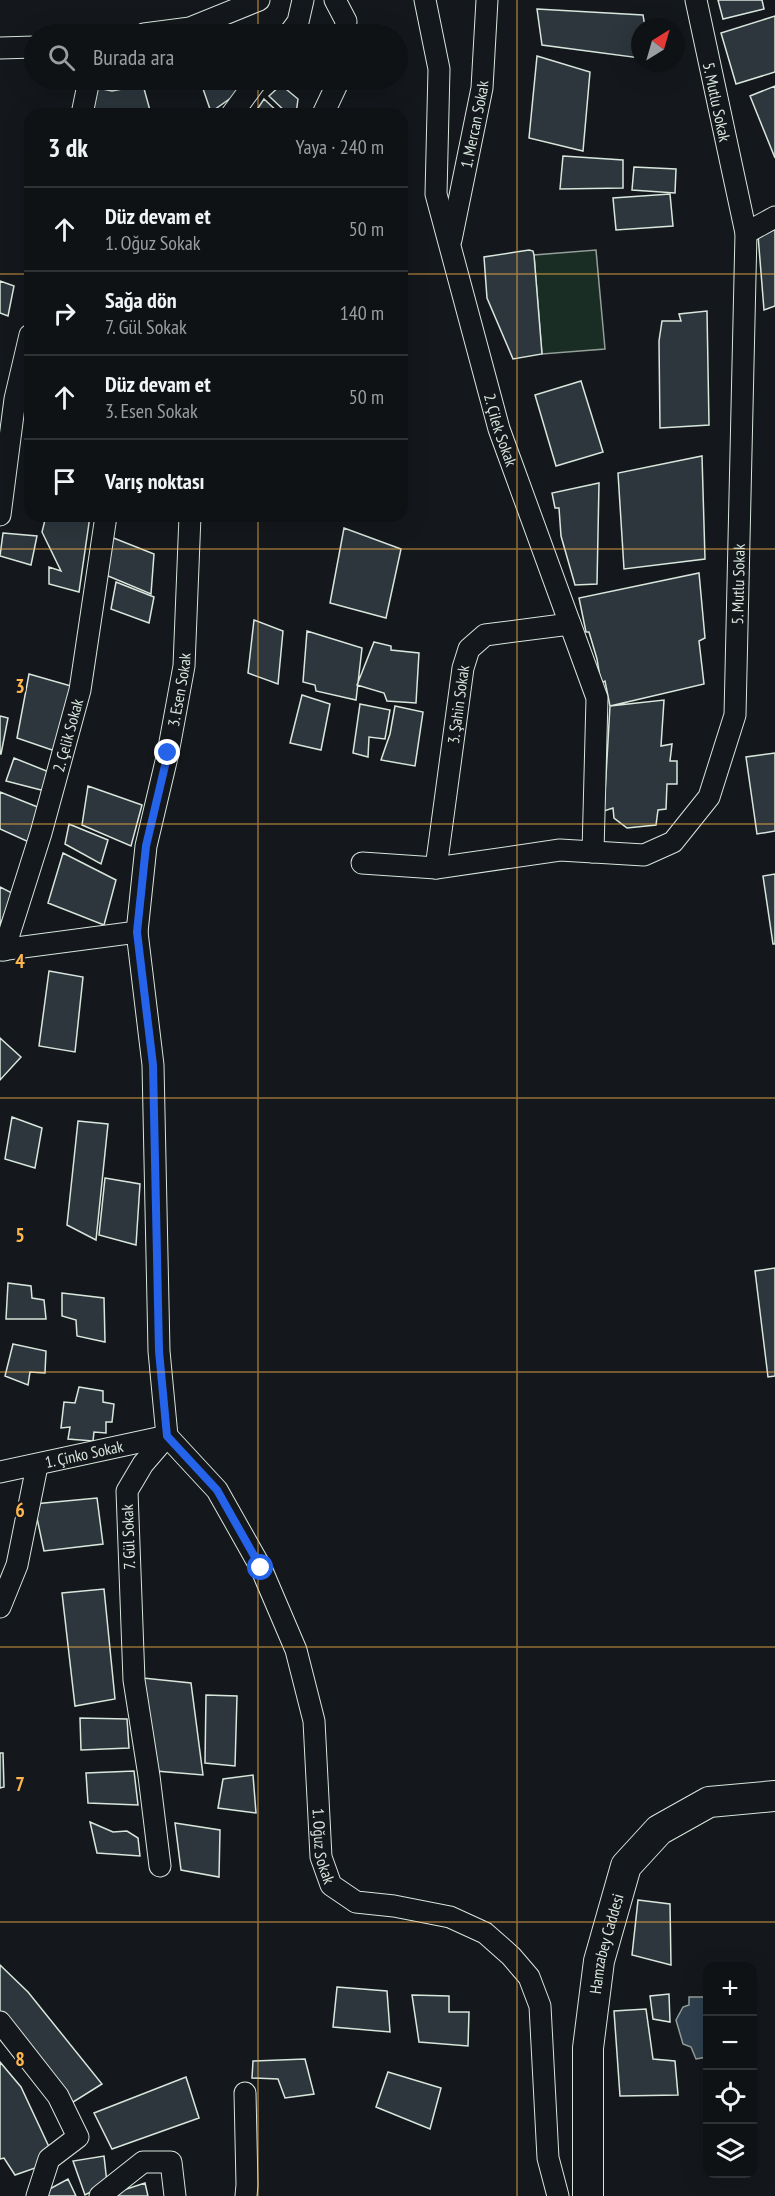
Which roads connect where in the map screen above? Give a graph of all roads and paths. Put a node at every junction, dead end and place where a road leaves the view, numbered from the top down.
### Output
1 (259, 0) edge
2 (303, 0) edge
3 (335, 0) edge
4 (424, 0) edge
5 (487, 0) edge
6 (696, 0) edge
7 (200, 24) edge
8 (296, 24) edge
9 (346, 24) edge
10 (24, 47) edge
11 (0, 48) edge
12 (87, 90) edge
13 (250, 90) edge
14 (334, 90) edge
15 (83, 108) edge
16 (236, 108) edge
17 (326, 108) edge
18 (775, 217) edge
19 (746, 233) junction
20 (449, 247) junction
21 (24, 361) edge
22 (0, 514) edge
23 (105, 522) edge
24 (190, 522) edge
25 (570, 624) junction
26 (593, 852) junction
27 (362, 863) dead end
28 (436, 868) junction
29 (137, 932) junction
30 (2, 950) edge
31 (167, 1436) junction
32 (37, 1466) junction
33 (0, 1472) edge
34 (0, 1607) edge
35 (775, 1796) edge
36 (160, 1866) dead end
37 (0, 2022) edge
38 (245, 2092) dead end
39 (37, 2196) edge
40 (100, 2196) edge
41 (175, 2196) edge
42 (246, 2196) edge
43 (558, 2196) edge
44 (588, 2196) edge

1 - 7 street
2 - 8 street
3 - 9 street
4 - 20 street, 2. Çilek Sokak
5 - 20 street, 1. Mercan Sokak
6 - 19 street, 5. Mutlu Sokak
10 - 11 street
12 - 15 street
13 - 16 street
14 - 17 street
18 - 19 street
19 - 26 street, 5. Mutlu Sokak
20 - 25 street, 2. Çilek Sokak
21 - 22 street
23 - 30 street, 2. Çelik Sokak
24 - 29 street, 3. Esen Sokak
25 - 26 street, 2. Çilek Sokak
25 - 28 street, 3. Şahin Sokak
26 - 28 street, 5. Mutlu Sokak
27 - 28 street, 5. Mutlu Sokak
29 - 30 street, 2. Çelik Sokak
29 - 31 street
31 - 32 street, 1. Çinko Sokak
31 - 36 street, 7. Gül Sokak
31 - 43 street, 1. Oğuz Sokak
32 - 33 street, 1. Çinko Sokak
32 - 34 street
35 - 44 main road, Hamzabey Caddesi
37 - 39 street
38 - 42 street
40 - 41 street

